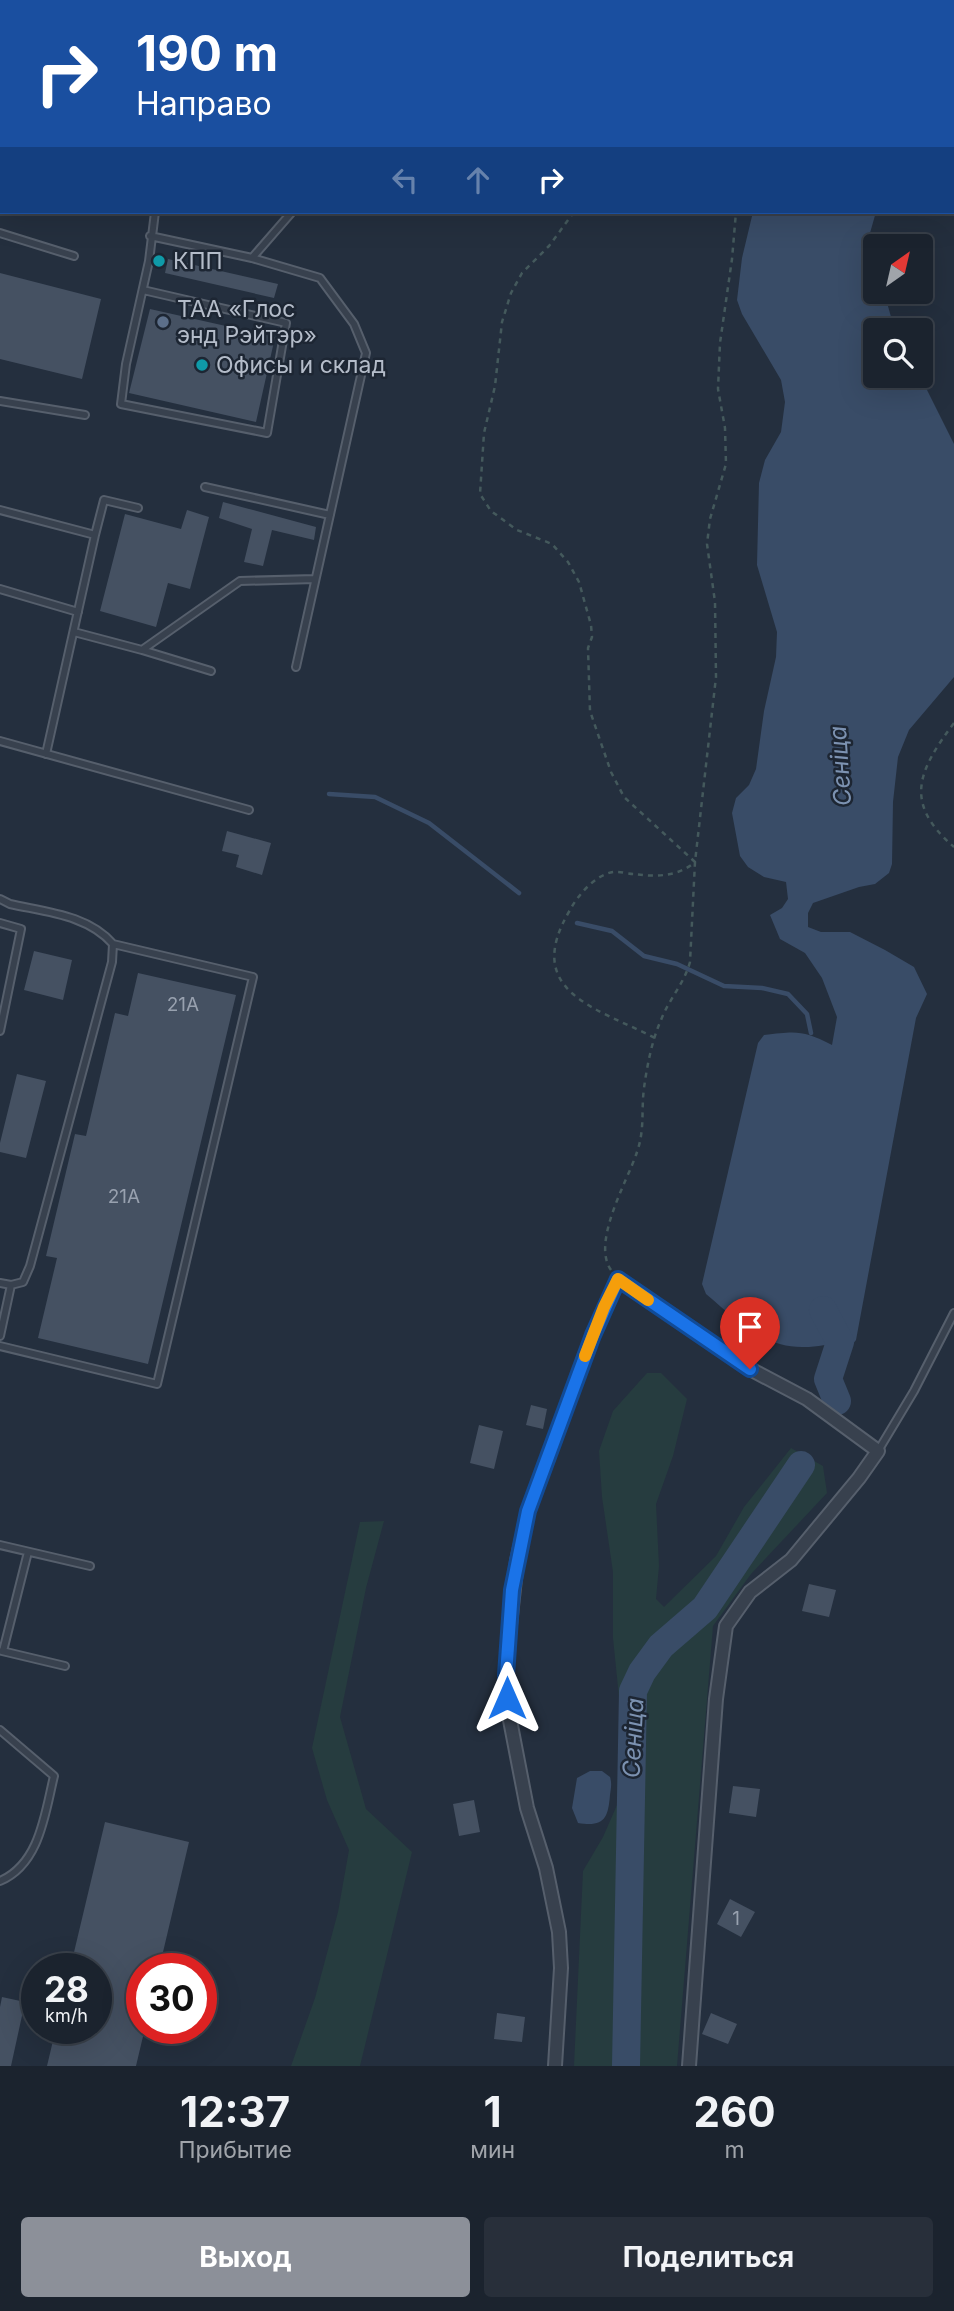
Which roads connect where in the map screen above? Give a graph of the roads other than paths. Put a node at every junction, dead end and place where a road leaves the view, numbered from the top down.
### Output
1 (155, 214) edge
2 (290, 214) edge
3 (0, 233) edge
4 (150, 236) junction
5 (74, 256) dead end
6 (252, 258) junction
7 (143, 290) junction
8 (0, 401) edge
9 (85, 415) dead end
10 (205, 487) dead end
11 (138, 508) dead end
12 (0, 510) edge
13 (330, 515) junction
14 (96, 535) junction
15 (316, 579) junction
16 (0, 589) edge
17 (78, 612) junction
18 (74, 632) junction
19 (142, 650) junction
20 (296, 667) dead end
21 (211, 671) dead end
22 (0, 741) edge
23 (46, 754) junction
24 (249, 810) dead end
25 (0, 899) edge
26 (0, 923) edge
27 (113, 944) junction
28 (0, 1031) edge
29 (0, 1283) edge
30 (11, 1285) junction
31 (954, 1313) edge
32 (0, 1336) edge
33 (0, 1346) edge
34 (878, 1451) junction
35 (0, 1545) edge
36 (27, 1552) junction
37 (90, 1566) dead end
38 (2, 1651) edge
39 (65, 1666) dead end
40 (0, 1730) edge
41 (0, 1881) edge
42 (555, 2066) edge
43 (689, 2066) edge

1 - 4 lane
2 - 6 lane
3 - 5 lane
4 - 6 lane
4 - 7 lane
6 - 13 lane
7 - 7 lane
8 - 9 lane
10 - 13 lane
11 - 14 lane
12 - 14 lane
13 - 15 lane
14 - 17 lane
15 - 19 lane
15 - 20 lane
16 - 17 lane
17 - 18 lane
18 - 19 lane
18 - 23 lane
19 - 21 lane
22 - 23 lane
23 - 24 lane
25 - 27 lane
26 - 28 lane
27 - 30 lane
27 - 33 lane
29 - 30 lane
30 - 32 lane
31 - 34 lane
34 - 42 street
34 - 43 street
35 - 36 lane
36 - 37 lane
36 - 38 lane
38 - 39 lane
40 - 41 lane

